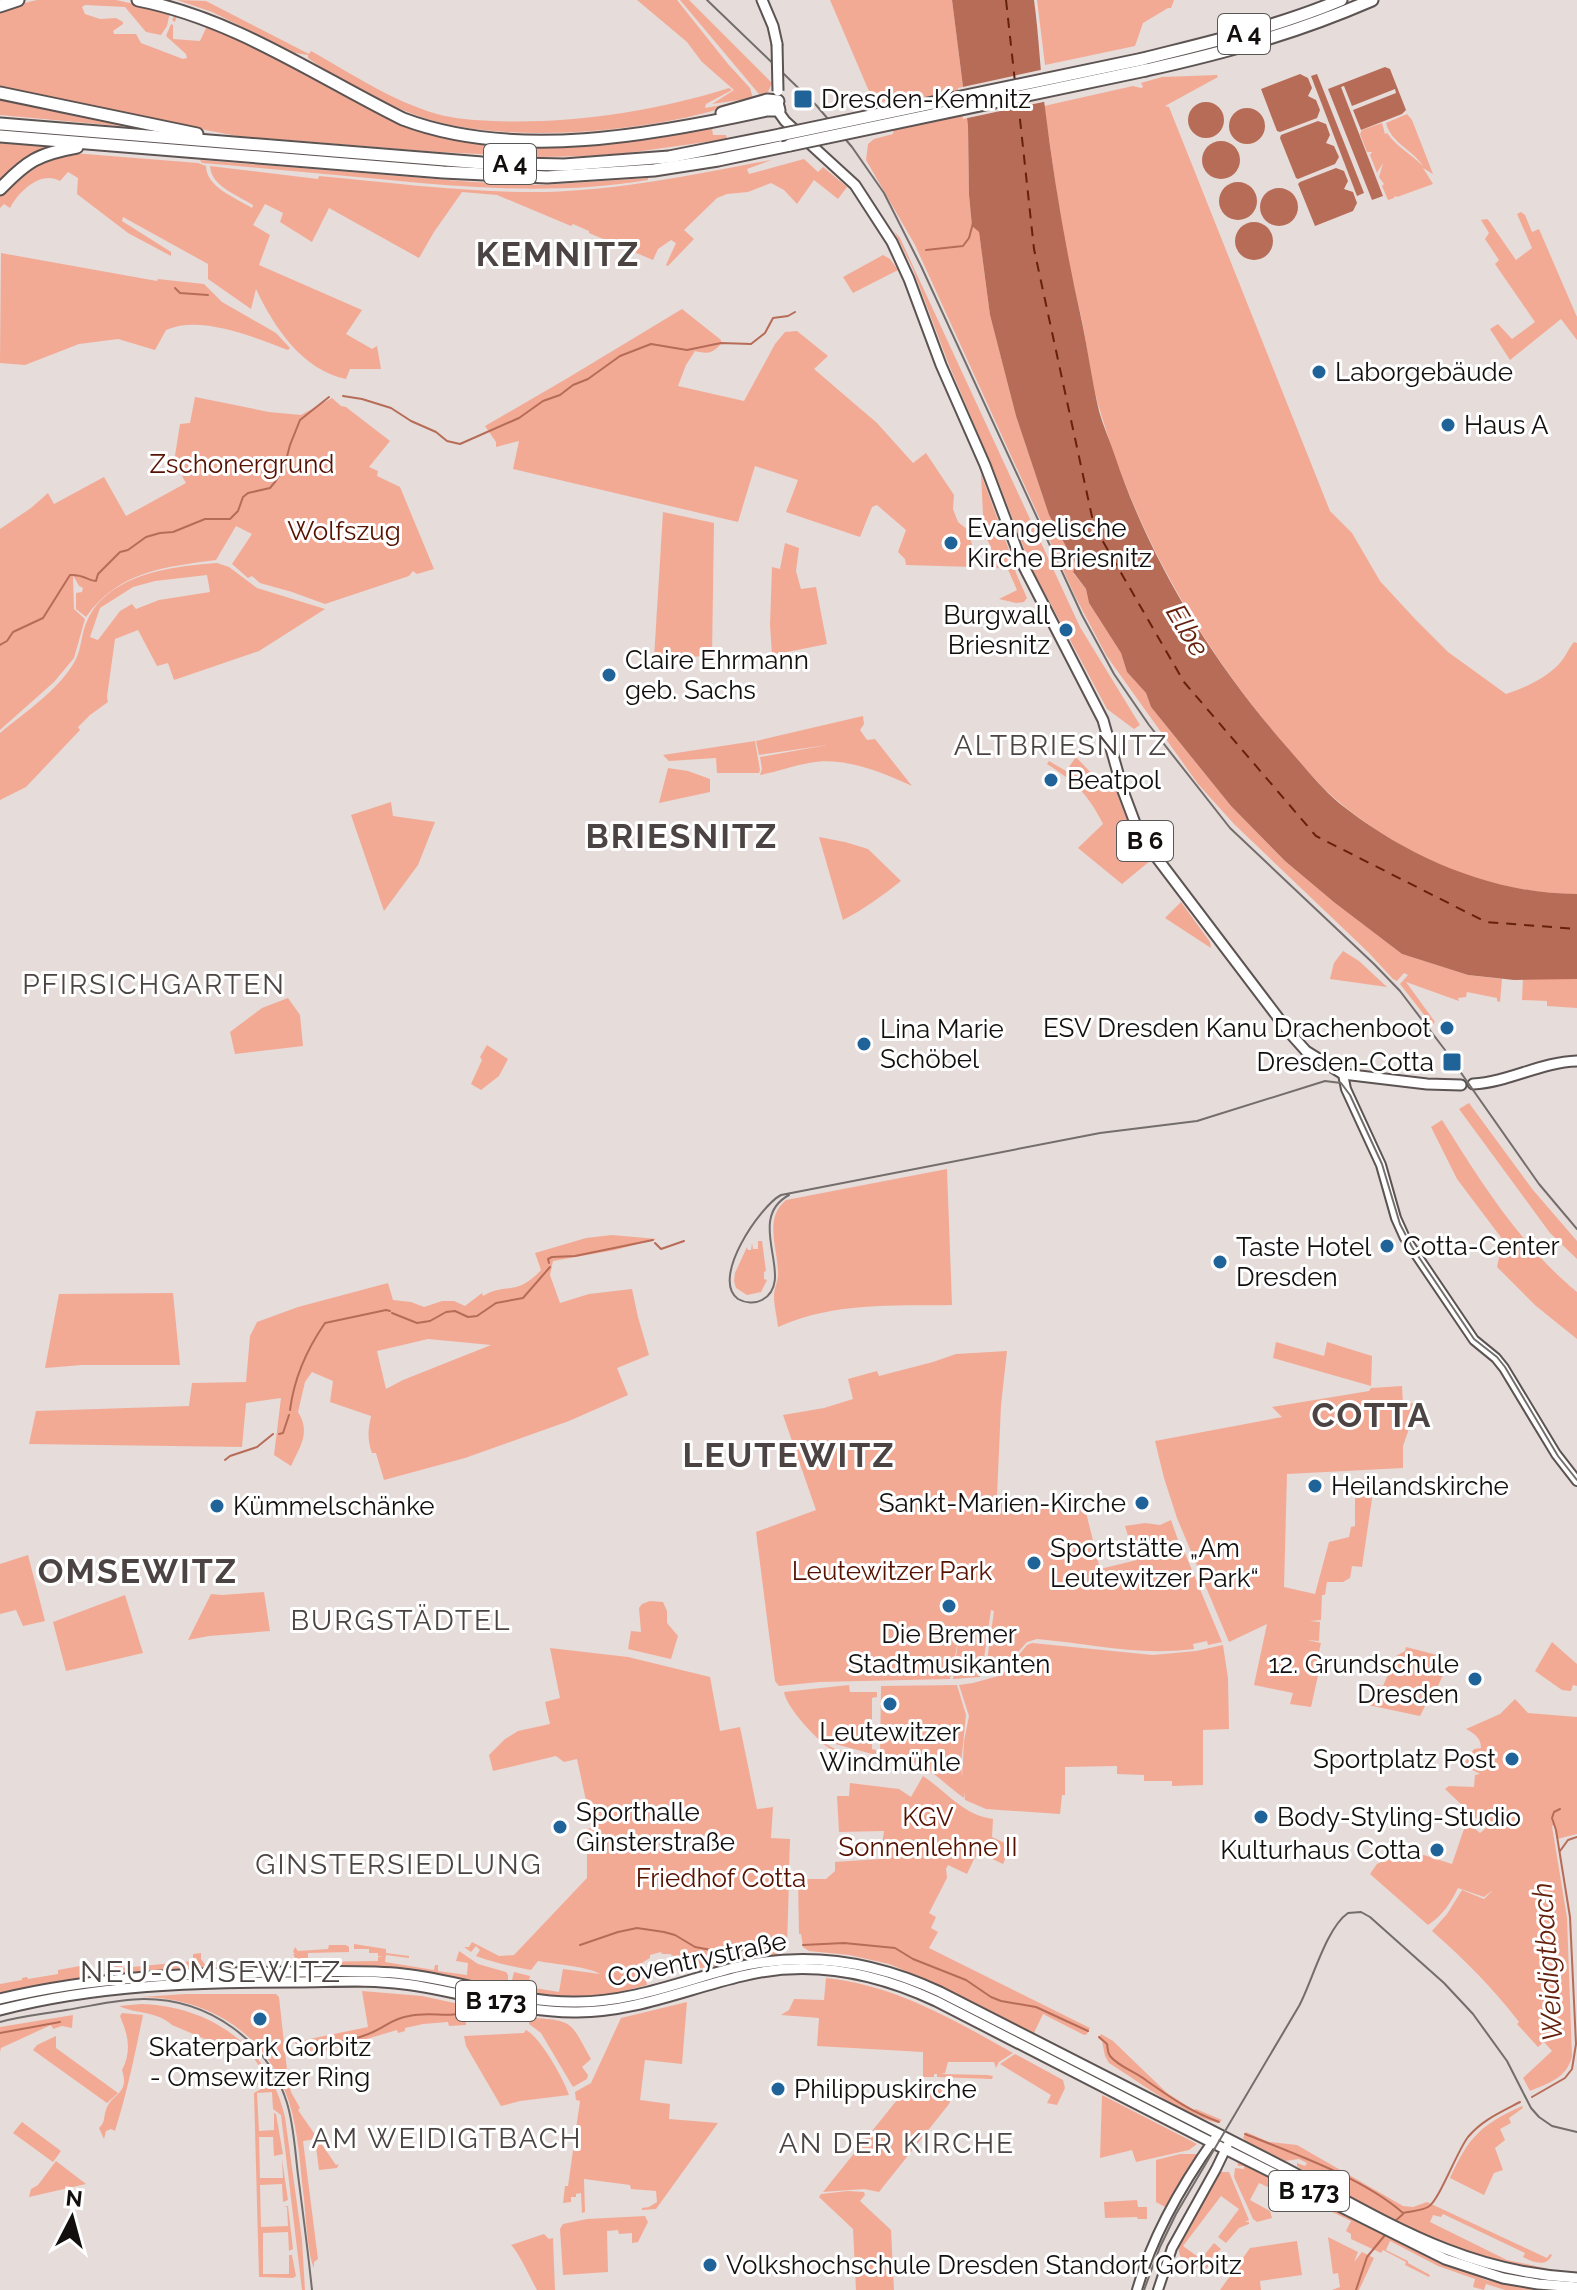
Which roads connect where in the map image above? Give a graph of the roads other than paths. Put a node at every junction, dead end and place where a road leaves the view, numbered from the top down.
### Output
1 (18, 0) edge
2 (138, 0) edge
3 (164, 0) edge
4 (762, 0) edge
5 (1341, 0) edge
6 (1372, 0) edge
7 (0, 6) edge
8 (1144, 64) junction
9 (0, 93) edge
10 (778, 101) junction
11 (0, 124) edge
12 (0, 136) edge
13 (232, 143) junction
14 (93, 144) junction
15 (3, 186) edge
16 (1577, 1061) edge
17 (1343, 1074) junction
18 (1473, 1084) dead end
19 (1461, 1085) dead end
20 (1566, 1468) junction
21 (1577, 1468) edge
22 (1577, 1481) edge
23 (0, 1999) edge
24 (0, 2010) edge
25 (1215, 2138) junction
26 (1228, 2144) junction
27 (1389, 2228) junction
28 (1158, 2237) junction
29 (1169, 2254) junction
30 (1577, 2278) edge
31 (1577, 2287) edge
32 (1137, 2290) edge
33 (1158, 2290) edge

1 - 7 highway
2 - 10 highway
3 - 10 highway
4 - 10 main road, bridge
5 - 8 highway, A 4
6 - 8 highway, A 4
8 - 13 highway, A 4, bridge
8 - 14 highway, A 4, bridge
9 - 13 highway
10 - 17 main road, B 6
11 - 13 highway, A 4
12 - 14 highway, A 4
14 - 15 highway, A 4
16 - 18 main road
17 - 19 main road, B 6
17 - 20 main road
20 - 21 main road
20 - 22 main road
23 - 25 main road, Coventrystraße / B 173
24 - 25 main road, Coventrystraße / B 173
25 - 26 main road, Coventrystraße / B 173
25 - 28 main road
26 - 27 main road, Coventrystraße / B 173
26 - 29 main road
27 - 30 main road, Coventrystraße / B 173
27 - 31 main road, Coventrystraße / B 173
28 - 29 main road
28 - 32 main road
29 - 33 main road

